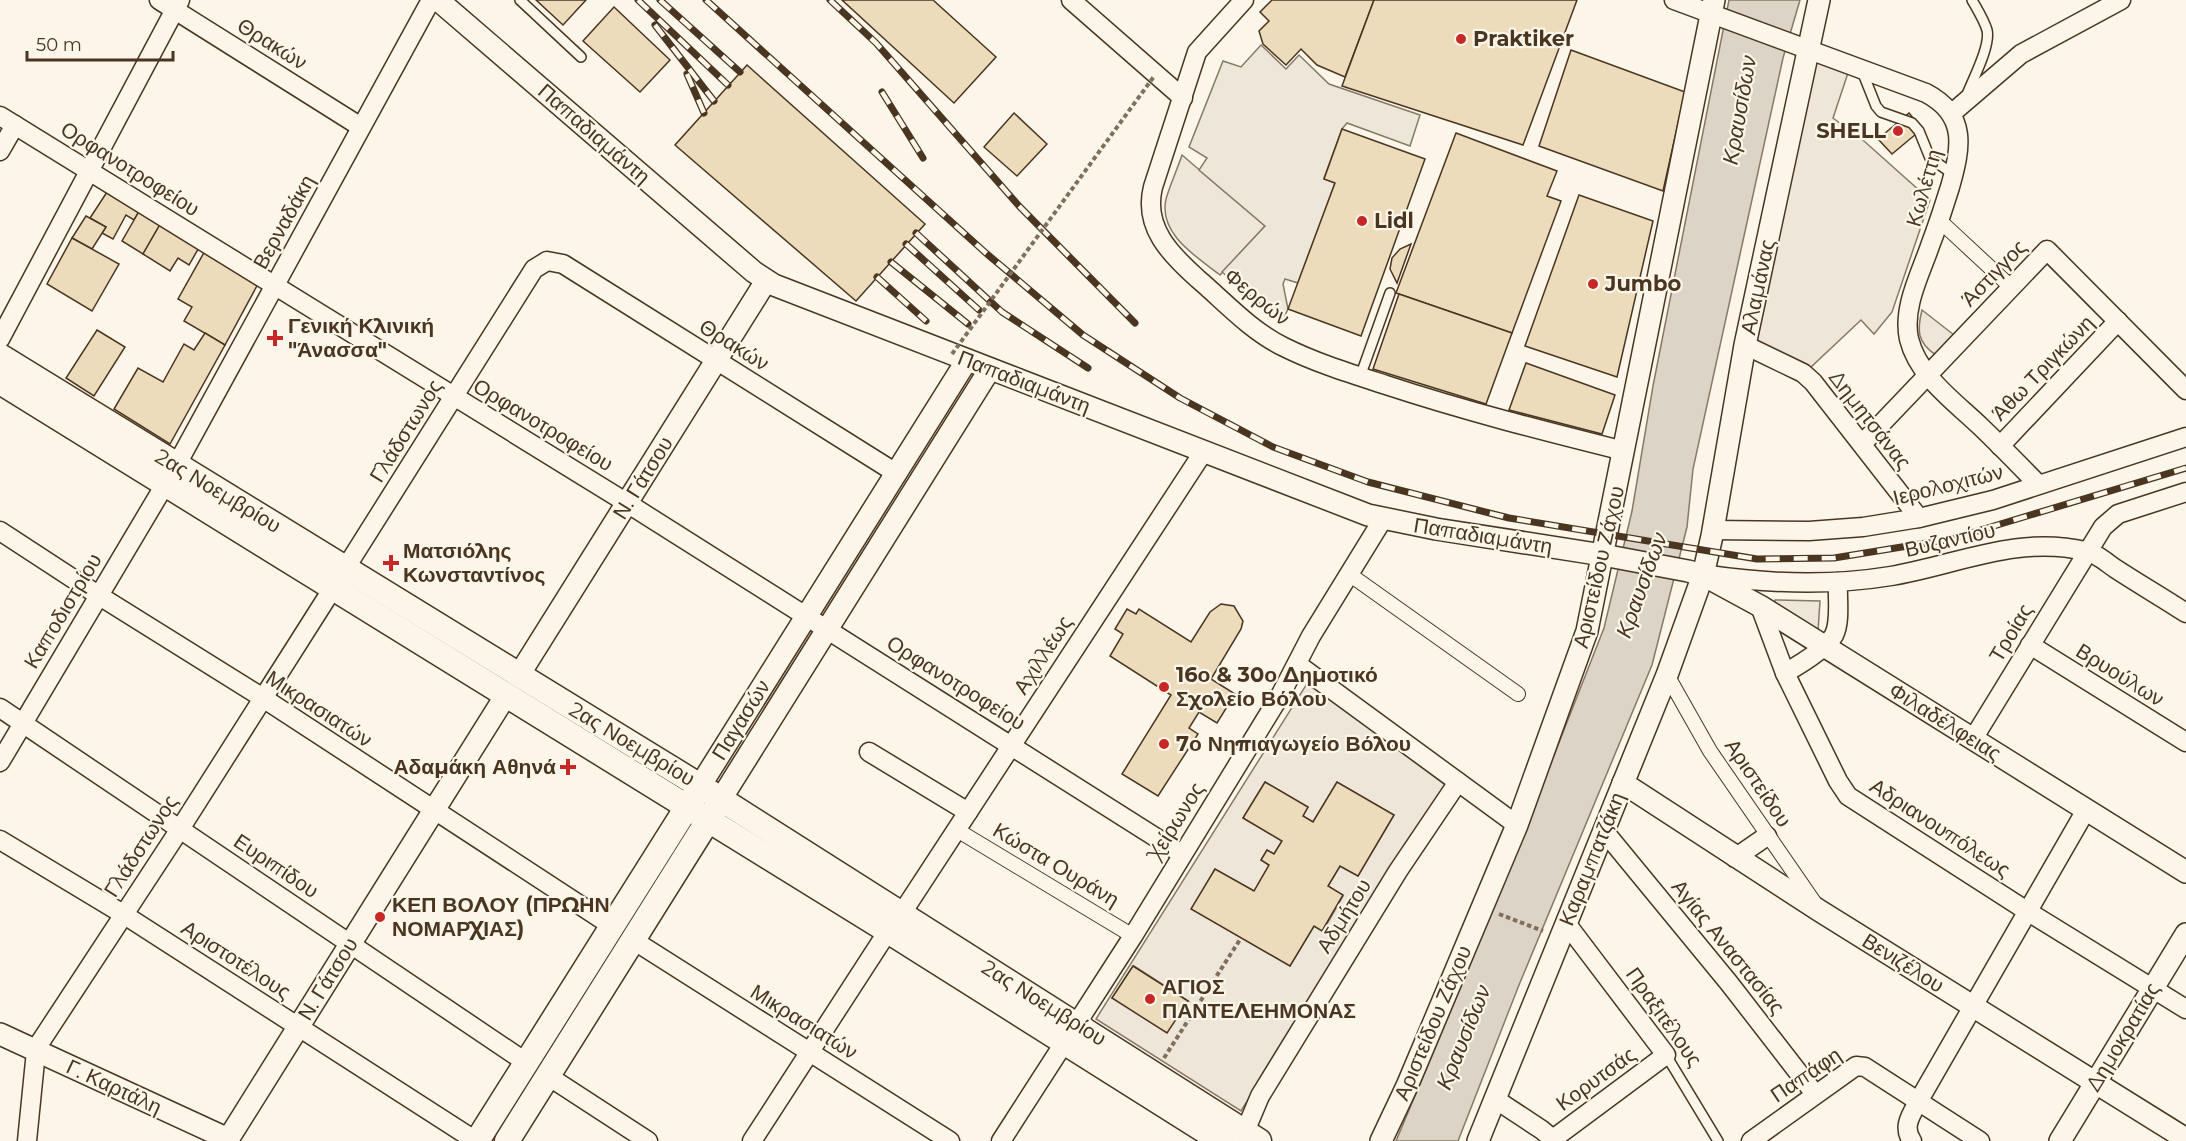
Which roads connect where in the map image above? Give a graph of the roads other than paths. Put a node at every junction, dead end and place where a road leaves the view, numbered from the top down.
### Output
1 (431, 0) edge
2 (438, 0) edge
3 (520, 0) edge
4 (1071, 0) edge
5 (1244, 0) edge
6 (1674, 0) edge
7 (1819, 0) edge
8 (1972, 0) edge
9 (2121, 0) edge
10 (171, 3) edge
11 (1713, 7) edge
12 (1809, 49) junction
13 (581, 57) dead end
14 (1861, 69) junction
15 (1183, 98) junction
16 (1957, 108) junction
17 (7, 120) edge
18 (361, 127) junction
19 (0, 151) edge
20 (90, 170) junction
21 (1953, 174) junction
22 (1940, 221) junction
23 (547, 261) joint
24 (766, 281) junction
25 (274, 286) junction
26 (2011, 287) junction
27 (1390, 293) dead end
28 (2118, 321) junction
29 (0, 339) edge
30 (1745, 345) junction
31 (0, 356) edge
32 (959, 357) junction
33 (716, 360) junction
34 (990, 369) junction
35 (1928, 376) junction
36 (1360, 377) junction
37 (0, 382) edge
38 (2186, 390) edge
39 (454, 397) junction
40 (2186, 437) edge
41 (1862, 444) junction
42 (2000, 446) junction
43 (1204, 451) junction
44 (1624, 451) junction
45 (896, 473) junction
46 (170, 475) junction
47 (2038, 484) junction
48 (2186, 492) edge
49 (627, 503) junction
50 (1919, 518) junction
51 (1383, 519) junction
52 (1713, 530) junction
53 (0, 531) edge
54 (2088, 551) junction
55 (1611, 557) junction
56 (1696, 573) junction
57 (1348, 574) junction
58 (339, 578) junction
59 (1838, 582) junction
60 (98, 595) junction
61 (1760, 606) junction
62 (2186, 613) edge
63 (807, 615) junction
64 (828, 628) junction
65 (1823, 645) junction
66 (2030, 645) junction
67 (1297, 664) junction
68 (1785, 673) junction
69 (519, 675) junction
70 (1666, 675) junction
71 (1518, 694) dead end
72 (506, 695) junction
73 (263, 698) junction
74 (0, 708) edge
75 (23, 723) junction
76 (1973, 739) junction
77 (2186, 742) edge
78 (1011, 745) junction
79 (869, 752) dead end
80 (0, 762) edge
81 (1458, 782) junction
82 (1623, 783) junction
83 (700, 786) junction
84 (721, 799) junction
85 (687, 807) junction
86 (2086, 810) junction
87 (433, 811) junction
88 (968, 812) junction
89 (708, 819) junction
90 (1517, 825) junction
91 (180, 829) junction
92 (957, 830) junction
93 (1604, 831) junction
94 (1767, 836) junction
95 (0, 840) edge
96 (1182, 854) junction
97 (1735, 858) junction
98 (2186, 873) edge
99 (1820, 911) junction
100 (2027, 911) junction
101 (123, 914) junction
102 (895, 922) junction
103 (1566, 923) junction
104 (612, 926) junction
105 (2186, 934) edge
106 (1133, 936) junction
107 (633, 940) junction
108 (350, 944) junction
109 (2153, 988) junction
110 (1973, 1006) junction
111 (2186, 1009) edge
112 (299, 1027) junction
113 (1071, 1033) junction
114 (0, 1034) edge
115 (36, 1051) junction
116 (810, 1052) junction
117 (1666, 1056) junction
118 (527, 1063) junction
119 (548, 1076) junction
120 (2095, 1082) junction
121 (1815, 1094) junction
122 (1495, 1100) junction
123 (1918, 1102) junction
124 (1248, 1138) edge
125 (2186, 1139) edge
126 (228, 1140) edge
127 (1554, 1140) edge
128 (27, 1141) edge
129 (477, 1141) edge
130 (507, 1141) edge
131 (648, 1141) edge
132 (752, 1141) edge
133 (950, 1141) edge
134 (1000, 1141) edge
135 (1221, 1141) edge
136 (1381, 1141) edge
137 (1478, 1141) edge
138 (1718, 1141) edge
139 (1751, 1141) edge
140 (1912, 1141) edge
141 (1980, 1141) edge
142 (2060, 1141) edge

1 - 18 street, Βερναδάκη
2 - 24 street, Παπαδιαμάντη
3 - 13 lane
4 - 15 street
5 - 15 street
6 - 11 street
7 - 12 street, Αλαμάνας
8 - 16 lane
9 - 16 street
10 - 18 street, Θρακών
10 - 20 street
11 - 12 street
11 - 44 street, Αριστείδου Ζάχου
12 - 14 street
12 - 30 street, Αλαμάνας
14 - 16 street
14 - 21 lane
15 - 36 street, Φερρών
16 - 21 street, Κωλέττη
17 - 19 street
17 - 20 street, Ορφανοτροφείου
18 - 25 street, Βερναδάκη
20 - 25 street, Ορφανοτροφείου
20 - 29 street
21 - 22 street, Κωλέττη
22 - 26 street
22 - 35 street, Κωλέττη
23 - 33 street, Θρακών
23 - 39 street, Γλάδστωνος
24 - 32 street, Παπαδιαμάντη
24 - 33 street, Ν. Γάτσου
25 - 39 street, Ορφανοτροφείου
25 - 46 street, Βερναδάκη
26 - 28 street, Άστιγγος
26 - 35 street, Άστιγγος
27 - 36 lane
28 - 38 street, Άστιγγος
28 - 42 street, Άθω Τριγκώνη
30 - 41 street, Δημητσάνας
30 - 52 street, Αλαμάνας
31 - 46 main road, 2ας Νοεμβρίου
32 - 34 street, Παπαδιαμάντη
32 - 45 street, Παγασών
33 - 45 street, Θρακών
33 - 49 street, Ν. Γάτσου
34 - 43 street, Παπαδιαμάντη
34 - 64 street, Παγασών
35 - 41 street, Άστιγγος
35 - 42 street, Κωλέττη
36 - 44 street, Φερρών
37 - 46 main road, 2ας Νοεμβρίου
39 - 49 street, Ορφανοτροφείου
39 - 58 street, Γλάδστωνος
40 - 47 street, Ιερολοχιτών
41 - 50 street, Δημητσάνας
42 - 47 street, Κωλέττη
43 - 51 street, Παπαδιαμάντη
43 - 78 street, Αχιλλέως
44 - 55 street, Αριστείδου Ζάχου
45 - 63 street, Παγασών
46 - 58 main road, 2ας Νοεμβρίου
46 - 60 street, Καποδιστρίου
47 - 50 street, Ιερολοχιτών
48 - 54 street
49 - 63 street, Ορφανοτροφείου
49 - 69 street, Ν. Γάτσου
50 - 52 street, Ιερολοχιτών
51 - 55 street, Παπαδιαμάντη
51 - 57 street, Χείρωνος
52 - 56 street, Αλαμάνας
53 - 60 street, Μικρασιατών
54 - 59 street, Βυζαντίου
54 - 62 street
54 - 66 street, Τροίας
55 - 56 street, Παπαδιαμάντη
55 - 90 street, Αριστείδου Ζάχου
56 - 59 street, Βυζαντίου
56 - 61 street, Φιλαδέλφειας
56 - 70 street, Καραμπατζάκη
57 - 67 street, Χείρωνος
57 - 71 street
58 - 69 main road, 2ας Νοεμβρίου
58 - 72 main road, 2ας Νοεμβρίου
58 - 73 street, Γλάδστωνος
59 - 65 street
60 - 73 street, Μικρασιατών
60 - 75 street, Καποδιστρίου
61 - 65 street, Φιλαδέλφειας
61 - 68 street, Αδριανουπόλεως
63 - 64 street, Ορφανοτροφείου
63 - 83 street, Παγασών
64 - 78 street, Ορφανοτροφείου
64 - 84 street, Παγασών
65 - 68 street
65 - 76 street, Φιλαδέλφειας
66 - 76 street, Τροίας
66 - 77 street, Βρυούλων
67 - 81 street
67 - 96 street, Χείρωνος
68 - 100 street, Αδριανουπόλεως
69 - 83 main road, 2ας Νοεμβρίου
70 - 82 street, Καραμπατζάκη
70 - 94 street, Αριστείδου
72 - 85 main road, 2ας Νοεμβρίου
72 - 87 street, Ν. Γάτσου
73 - 87 street, Μικρασιατών
73 - 91 street, Γλάδστωνος
74 - 75 street, Ευριπίδου
75 - 80 street, Καποδιστρίου
75 - 91 street, Ευριπίδου
76 - 86 street, Φιλαδέλφειας
78 - 88 street, Αχιλλέως
78 - 96 street, Ορφανοτροφείου
79 - 88 street
81 - 90 street
81 - 124 street, Αδμήτου
82 - 93 street, Καραμπατζάκη
82 - 97 street, Βενιζέλου
83 - 84 main road, 2ας Νοεμβρίου
83 - 85 main road, Παγασών
84 - 89 main road, Παγασών
84 - 102 main road, 2ας Νοεμβρίου
85 - 89 main road, 2ας Νοεμβρίου
85 - 104 main road, Παγασών
86 - 98 street, Φιλαδέλφειας
86 - 100 street
87 - 104 street, Μικρασιατών
87 - 108 street, Ν. Γάτσου
88 - 92 street, Αχιλλέως
89 - 102 main road, 2ας Νοεμβρίου
89 - 107 main road, Παγασών
90 - 136 street, Αριστείδου Ζάχου
91 - 101 street, Γλάδστωνος
91 - 108 street, Ευριπίδου
92 - 102 street, Αχιλλέως
92 - 106 street, Κώστα Ουράνη
93 - 103 street, Καραμπατζάκη
93 - 121 street, Αγίας Αναστασίας
94 - 97 street
94 - 99 street, Αριστείδου
95 - 101 street, Αριστοτέλους
96 - 106 street, Χείρωνος
97 - 99 street, Βενιζέλου
99 - 110 street, Βενιζέλου
100 - 109 street, Αδριανουπόλεως
100 - 110 street
101 - 112 street, Αριστοτέλους
101 - 115 street, Γλάδστωνος
102 - 113 main road, 2ας Νοεμβρίου
102 - 116 street, Αχιλλέως
103 - 117 street, Πραξιτέλους
103 - 122 street, Καραμπατζάκη
104 - 118 main road, Παγασών
105 - 109 street, Δημοκρατίας
106 - 113 street, Χείρωνος
107 - 116 street, Μικρασιατών
107 - 119 main road, Παγασών
108 - 112 street, Ν. Γάτσου
108 - 118 street, Ευριπίδου
109 - 111 street, Αδριανουπόλεως
109 - 120 street, Δημοκρατίας
110 - 120 street, Βενιζέλου
110 - 123 street
112 - 126 street, Ν. Γάτσου
112 - 129 street, Αριστοτέλους
113 - 124 main road, 2ας Νοεμβρίου
113 - 134 street, Χείρωνος
113 - 135 main road, 2ας Νοεμβρίου
114 - 115 street, Γ. Καρτάλη
115 - 126 street, Γ. Καρτάλη
115 - 128 street, Γλάδστωνος
116 - 132 street, Αχιλλέως
116 - 133 street, Μικρασιατών
117 - 127 street, Κορυτσάς
117 - 138 lane, Πραξιτέλους
118 - 129 main road, Παγασών
119 - 130 main road, Παγασών
119 - 131 street
120 - 125 street, Βενιζέλου
120 - 142 street, Δημοκρατίας
121 - 123 street, Παπάφη
121 - 139 street, Παπάφη
122 - 127 street
122 - 137 street, Καραμπατζάκη
123 - 140 street
123 - 141 street

